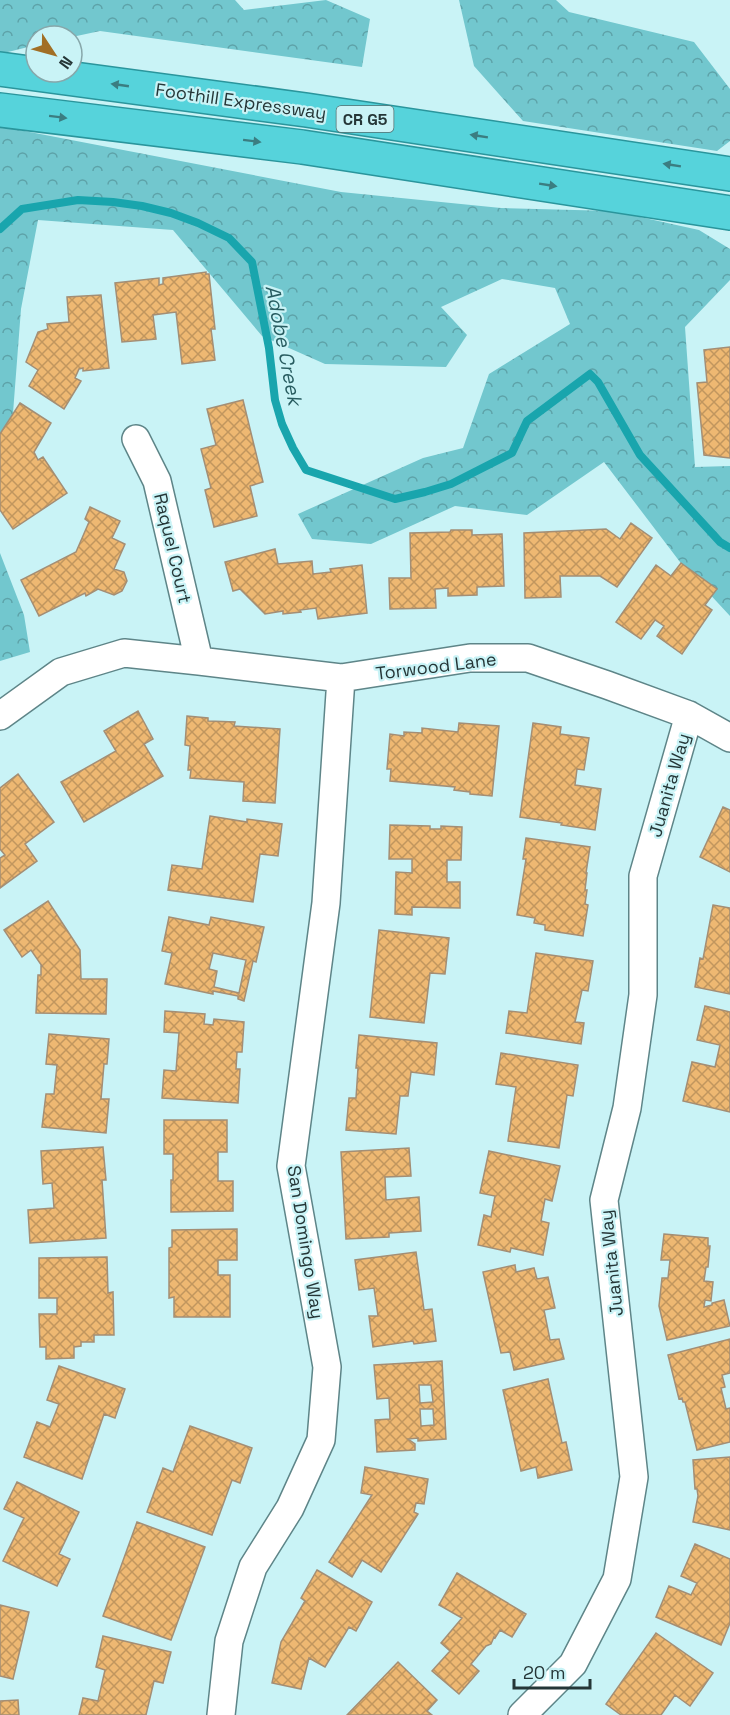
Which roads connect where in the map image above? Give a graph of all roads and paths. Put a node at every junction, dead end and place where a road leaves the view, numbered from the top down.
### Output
1 (0, 69) edge
2 (0, 110) edge
3 (730, 174) edge
4 (730, 213) edge
5 (136, 439) dead end
6 (199, 660) junction
7 (342, 678) junction
8 (689, 715) junction
9 (0, 716) edge
10 (730, 738) edge
11 (221, 1715) edge
12 (522, 1715) edge

3 -> 1 highway, Foothill Expressway / CR G5
2 -> 4 highway, Foothill Expressway / CR G5
5 - 6 street, Raquel Court
6 - 7 street, Torwood Lane
6 - 9 street, Torwood Lane
7 - 8 street, Torwood Lane
7 - 11 street, San Domingo Way
8 - 10 street, Torwood Lane
8 - 12 street, Juanita Way

